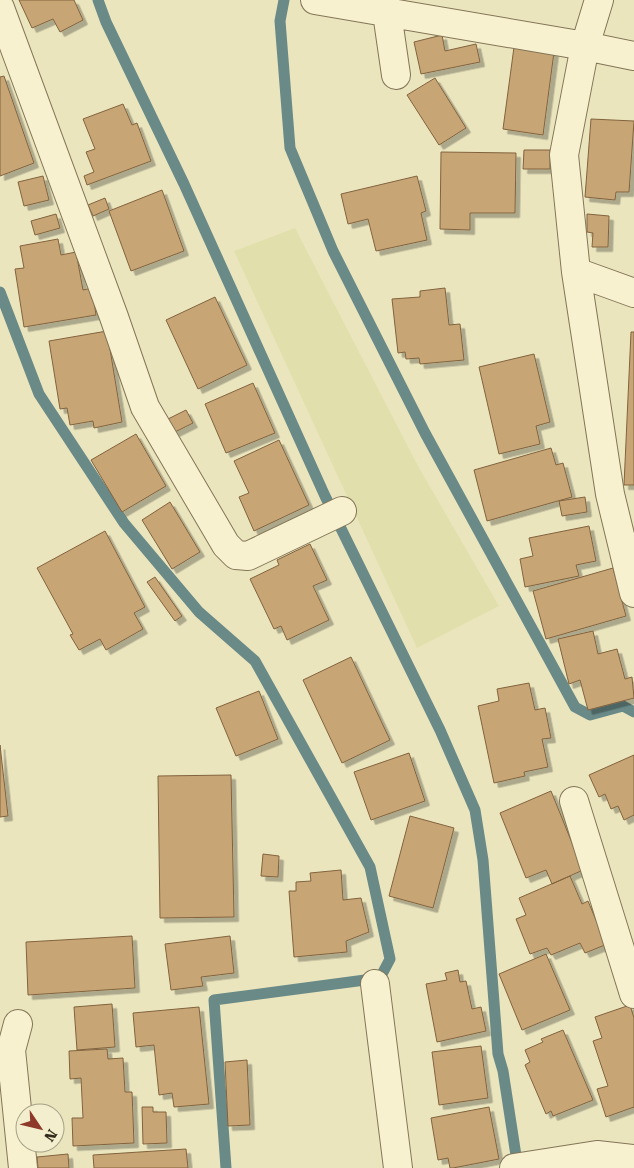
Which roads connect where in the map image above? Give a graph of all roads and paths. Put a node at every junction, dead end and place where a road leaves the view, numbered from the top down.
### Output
1 (315, 0) edge
2 (599, 0) edge
3 (0, 8) edge
4 (387, 13) junction
5 (585, 46) junction
6 (634, 56) edge
7 (396, 76) dead end
8 (576, 272) junction
9 (634, 293) edge
10 (342, 511) dead end
11 (634, 593) edge
12 (574, 801) dead end
13 (375, 984) dead end
14 (634, 994) edge
15 (18, 1024) dead end
16 (634, 1160) edge
17 (527, 1167) edge
18 (23, 1168) edge
19 (398, 1168) edge

1 - 4 street
2 - 5 street
3 - 10 street
4 - 5 street
4 - 7 street
5 - 6 street
5 - 8 street
8 - 9 street
8 - 11 street
12 - 14 street
13 - 19 street
15 - 18 street
16 - 17 street

